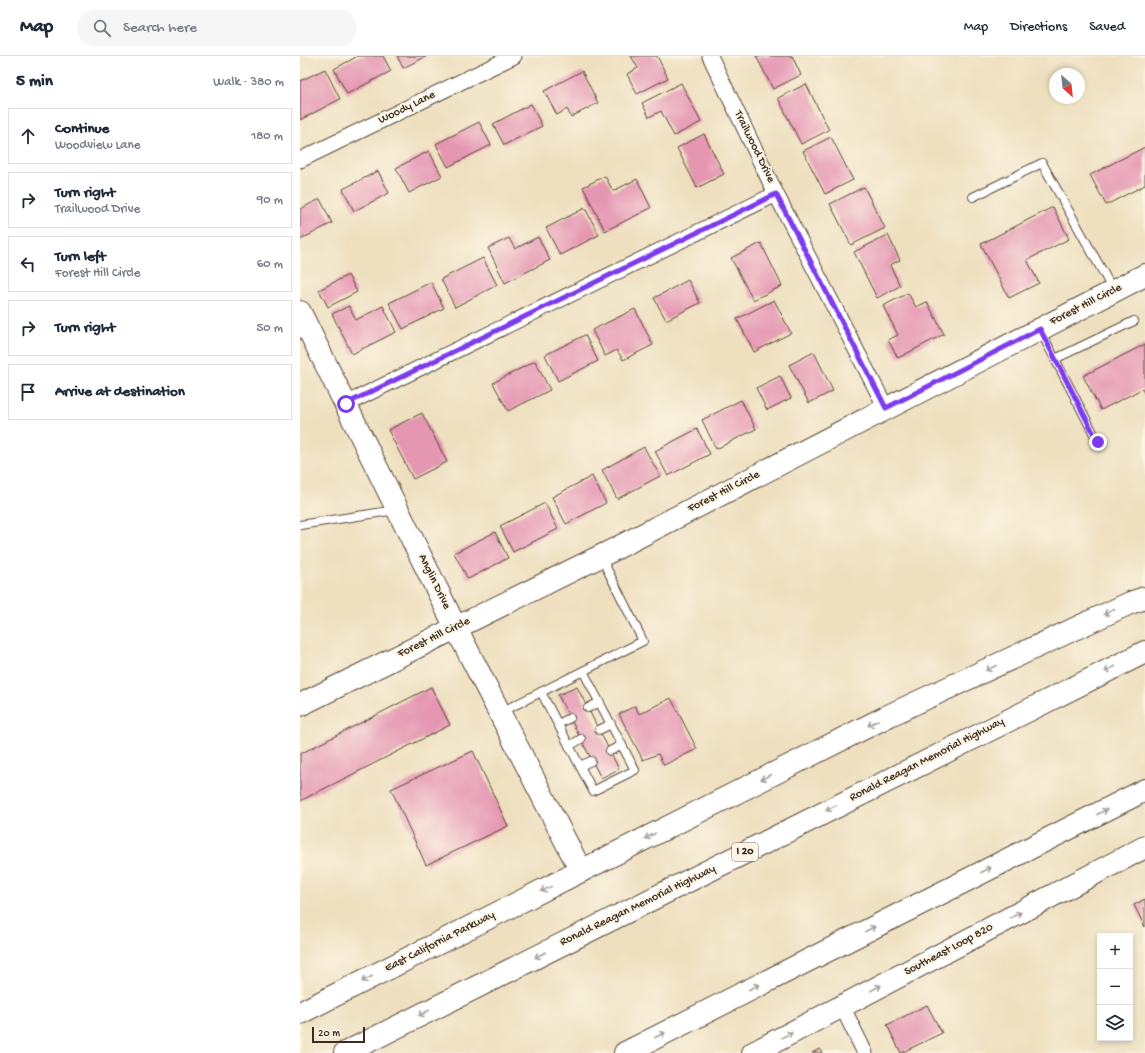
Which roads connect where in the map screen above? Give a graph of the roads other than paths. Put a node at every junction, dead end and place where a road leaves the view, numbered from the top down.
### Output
1 (514, 56) edge
2 (710, 56) edge
3 (300, 160) edge
4 (776, 194) junction
5 (973, 197) dead end
6 (1145, 275) edge
7 (1114, 291) junction
8 (300, 312) edge
9 (1134, 320) dead end
10 (1040, 329) junction
11 (1055, 360) junction
12 (346, 404) junction
13 (886, 408) junction
14 (1098, 442) dead end
15 (399, 510) junction
16 (300, 525) edge
17 (600, 556) junction
18 (1140, 598) edge
19 (456, 628) junction
20 (1145, 652) edge
21 (583, 671) junction
22 (541, 692) junction
23 (600, 702) junction
24 (300, 705) edge
25 (588, 708) dead end
26 (500, 713) junction
27 (570, 718) dead end
28 (558, 724) junction
29 (611, 724) junction
30 (599, 730) dead end
31 (581, 739) dead end
32 (622, 745) junction
33 (569, 746) junction
34 (610, 751) dead end
35 (591, 760) dead end
36 (580, 766) junction
37 (1145, 790) edge
38 (1145, 847) edge
39 (580, 871) junction
40 (842, 1006) junction
41 (300, 1013) edge
42 (345, 1053) edge
43 (625, 1053) edge
44 (753, 1053) edge
45 (865, 1053) edge

1 - 3 street, Woody Lane
2 - 4 street, Trailwood Drive
4 - 12 street
4 - 13 street, Trailwood Drive
5 - 7 lane
6 - 7 main road, Forest Hill Circle
7 - 10 main road, Forest Hill Circle
8 - 12 main road, Anglin Drive
9 - 11 lane
10 - 11 lane
10 - 13 main road, Forest Hill Circle
11 - 14 lane
12 - 15 main road, Anglin Drive
13 - 17 main road, Forest Hill Circle
15 - 16 lane
15 - 19 main road, Anglin Drive
17 - 19 main road, Forest Hill Circle
17 - 21 lane
18 -> 39 main road, East California Parkway
19 - 24 main road, Forest Hill Circle
19 - 26 main road, Anglin Drive
20 -> 42 main road, Ronald Reagan Memorial Highway / I 20
21 - 22 lane
21 - 23 lane
22 - 26 lane
22 - 28 lane
23 - 25 lane
23 - 29 lane
26 - 39 main road, Anglin Drive
27 - 28 lane
28 - 33 lane
29 - 30 lane
29 - 32 lane
31 - 33 lane
32 - 34 lane
32 - 36 lane
33 - 36 lane
35 - 36 lane
43 -> 37 main road
40 -> 38 main road, Southeast Loop 820
39 -> 41 main road, East California Parkway
44 -> 40 main road, Southeast Loop 820
40 - 45 street

